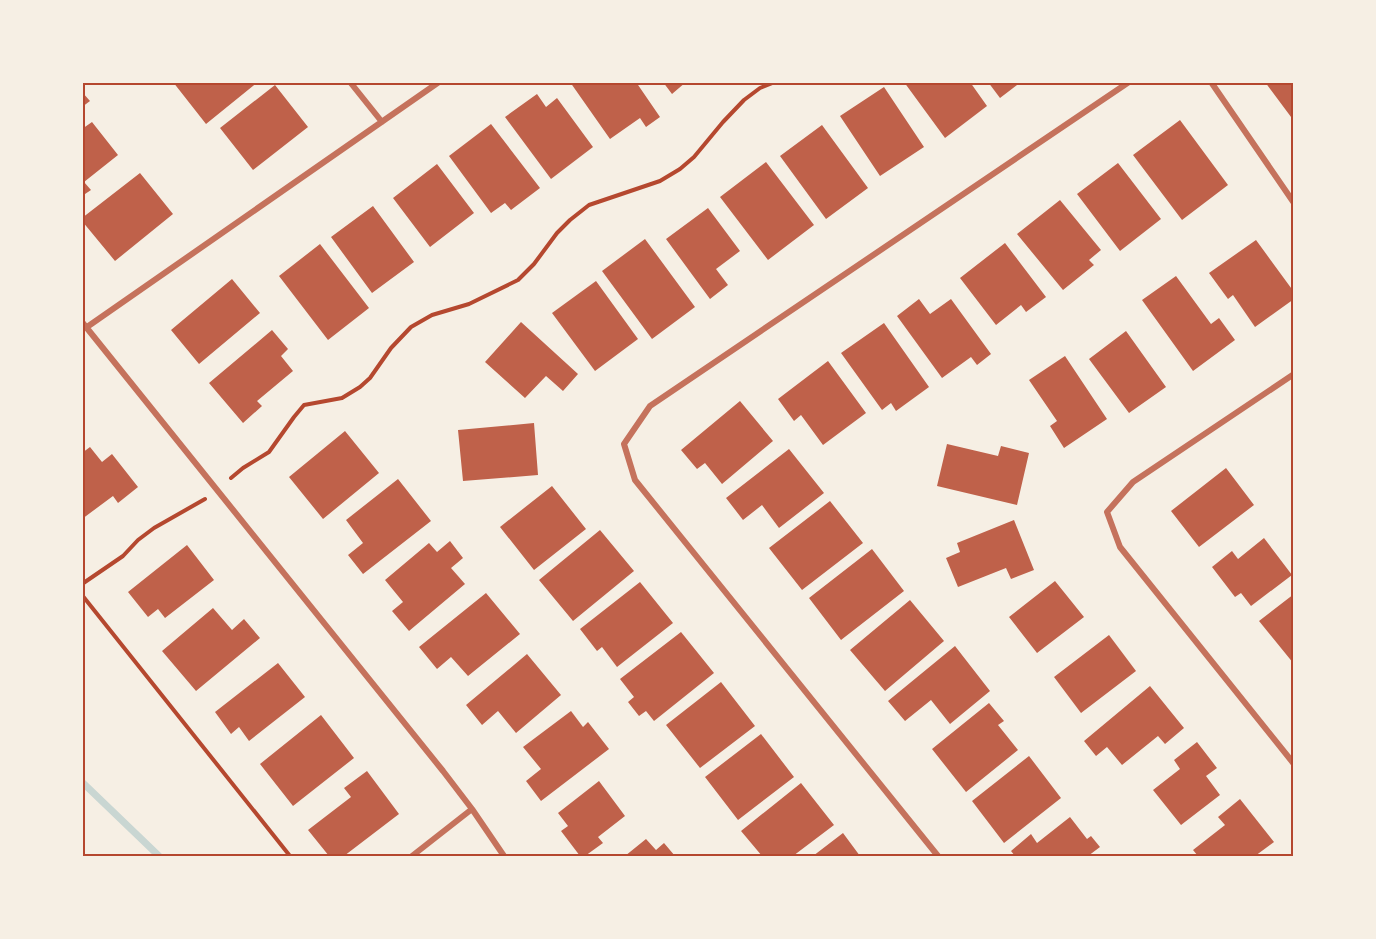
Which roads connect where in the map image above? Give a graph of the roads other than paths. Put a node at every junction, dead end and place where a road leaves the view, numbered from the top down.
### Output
1 (350, 82) edge
2 (439, 82) edge
3 (1129, 82) edge
4 (1210, 82) edge
5 (382, 122) junction
6 (1293, 203) edge
7 (85, 324) edge
8 (1293, 374) edge
9 (1293, 764) edge
10 (472, 809) junction
11 (412, 856) edge
12 (504, 856) edge
13 (938, 856) edge

1 - 5 street
2 - 5 street
3 - 13 street
4 - 6 street
5 - 7 street
7 - 10 street
8 - 9 street
10 - 11 street
10 - 12 street

